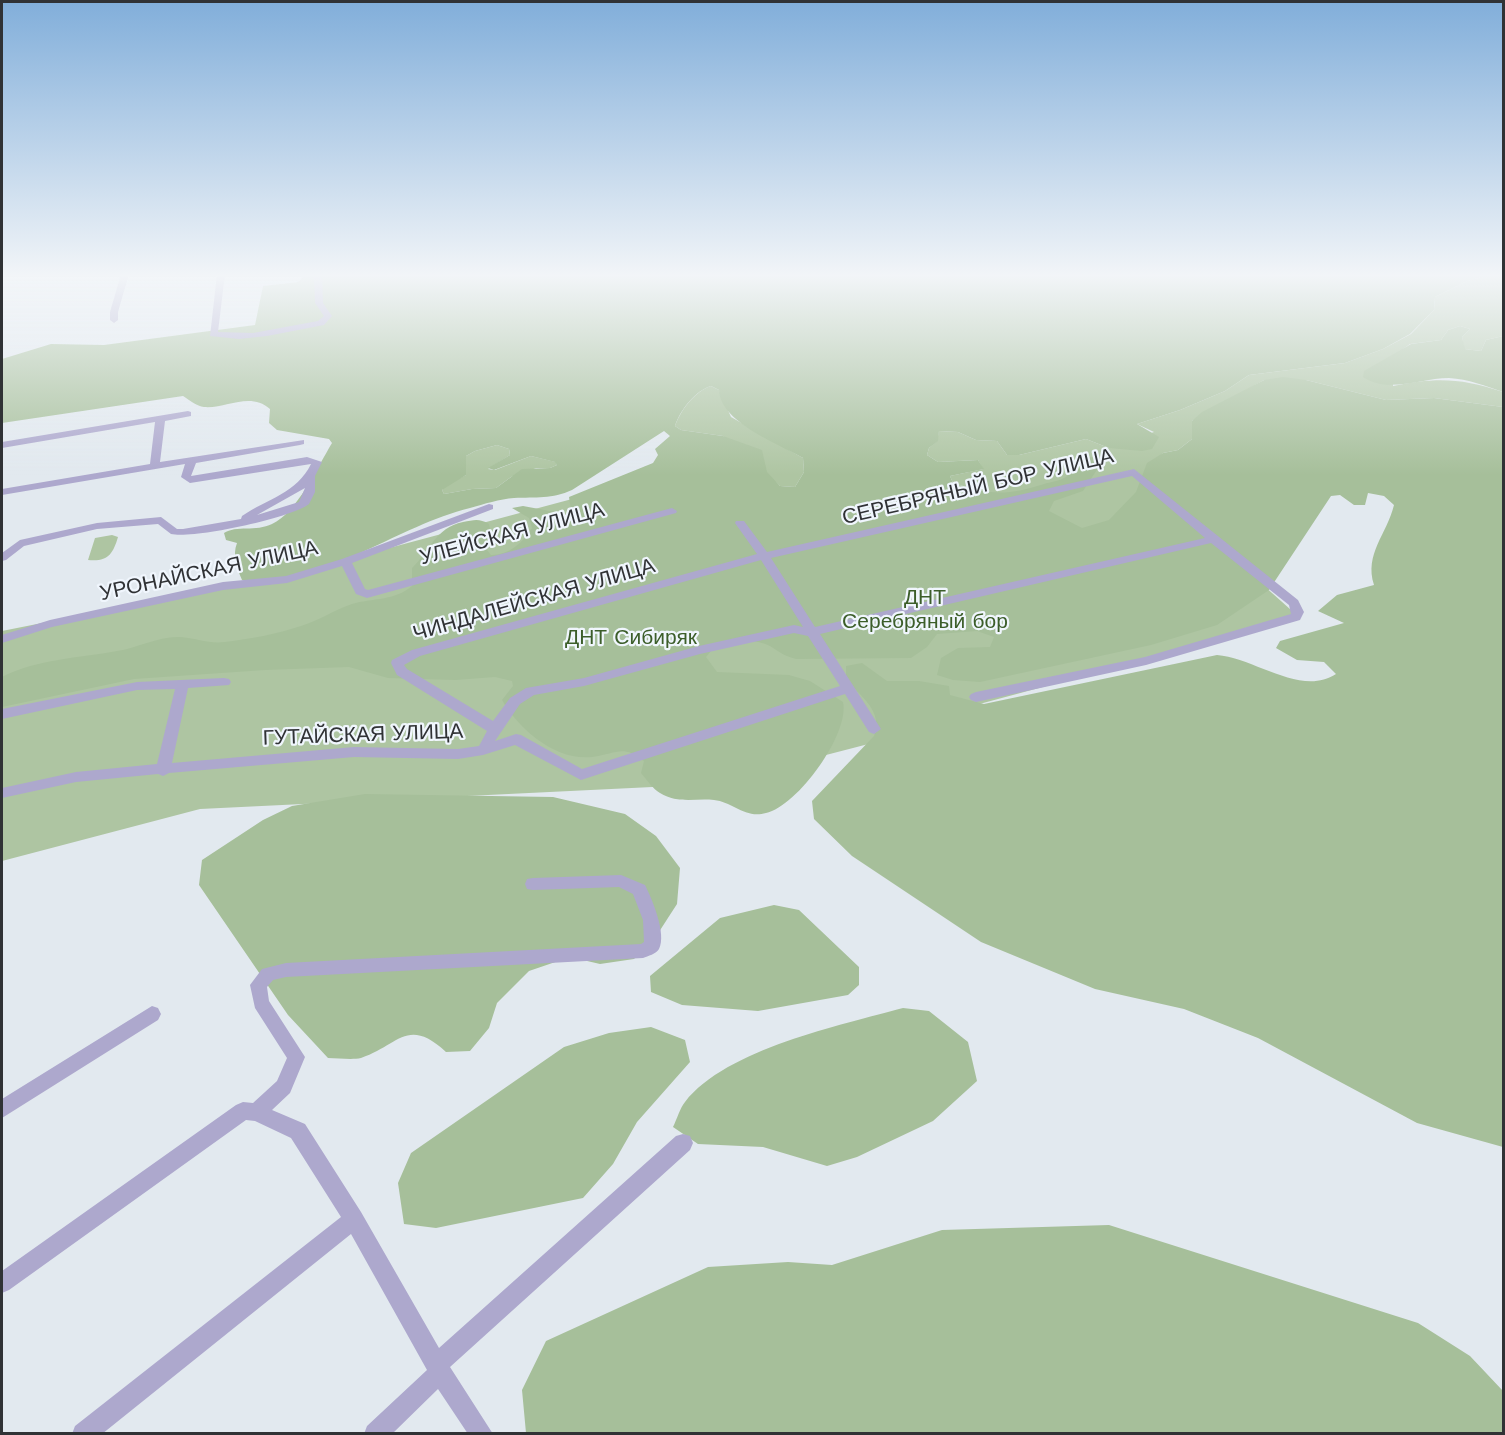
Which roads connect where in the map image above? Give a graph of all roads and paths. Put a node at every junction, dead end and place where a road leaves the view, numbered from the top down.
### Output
1 (188, 414) dead end
2 (159, 419) junction
3 (300, 442) dead end
4 (2, 444) edge
5 (192, 459) junction
6 (155, 465) junction
7 (2, 492) edge
8 (489, 507) dead end
9 (672, 511) dead end
10 (740, 523) dead end
11 (1213, 539) junction
12 (763, 556) junction
13 (2, 558) edge
14 (346, 561) junction
15 (810, 632) junction
16 (2, 639) edge
17 (224, 682) dead end
18 (182, 685) junction
19 (848, 689) junction
20 (976, 697) dead end
21 (2, 714) edge
22 (495, 729) junction
23 (874, 729) dead end
24 (483, 750) junction
25 (163, 771) junction
26 (2, 793) edge
27 (534, 884) dead end
28 (152, 1014) dead end
29 (2, 1109) edge
30 (256, 1112) junction
31 (683, 1143) dead end
32 (354, 1219) junction
33 (2, 1283) edge
34 (438, 1369) junction
35 (83, 1434) edge
36 (375, 1434) edge
37 (482, 1434) edge

1 - 2 street
2 - 4 street
2 - 6 street
3 - 5 street
5 - 6 street
5 - 13 street
6 - 7 street
8 - 14 street, УРОНАЙСКАЯ УЛИЦА
9 - 14 street, УЛЕЙСКАЯ УЛИЦА
10 - 12 street
11 - 12 street, СЕРЕБРЯНЫЙ БОР УЛИЦА
11 - 15 street
11 - 20 street, СЕРЕБРЯНЫЙ БОР УЛИЦА
12 - 15 street
12 - 22 street, ЧИНДАЛЕЙСКАЯ УЛИЦА
14 - 16 street, УРОНАЙСКАЯ УЛИЦА
15 - 19 street
15 - 22 street
17 - 18 street
18 - 21 street
18 - 25 street
19 - 23 street
19 - 24 street, ГУТАЙСКАЯ УЛИЦА
22 - 24 street
24 - 25 street, ГУТАЙСКАЯ УЛИЦА
25 - 26 street, ГУТАЙСКАЯ УЛИЦА
27 - 30 street
28 - 29 street
30 - 32 street
30 - 33 street
31 - 34 street
32 - 34 street
32 - 35 street
34 - 36 street
34 - 37 street

